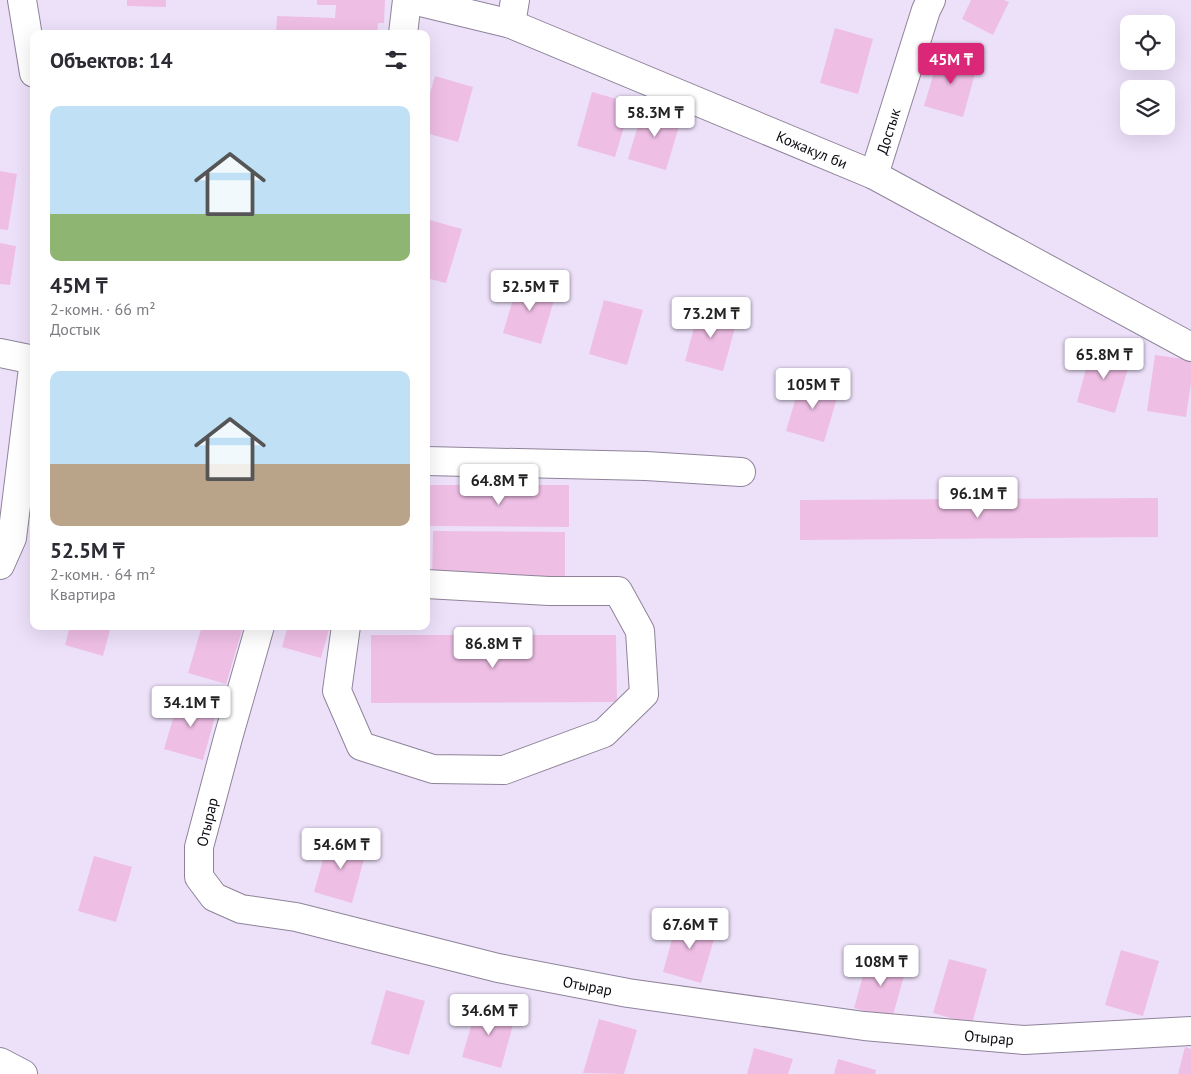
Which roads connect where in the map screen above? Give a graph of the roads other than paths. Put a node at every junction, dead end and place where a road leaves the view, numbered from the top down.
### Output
1 (22, 0) edge
2 (406, 0) edge
3 (412, 0) edge
4 (931, 0) edge
5 (513, 12) edge
6 (403, 30) edge
7 (30, 49) edge
8 (874, 176) junction
9 (1191, 347) edge
10 (0, 353) edge
11 (30, 359) edge
12 (30, 392) edge
13 (430, 461) edge
14 (741, 472) dead end
15 (0, 566) edge
16 (430, 584) edge
17 (259, 630) edge
18 (345, 630) edge
19 (1191, 1031) edge
20 (0, 1062) edge
21 (23, 1074) edge

1 - 7 street
2 - 6 street
3 - 5 street, Кожакул би
4 - 8 street, Достык
5 - 8 street, Кожакул би
8 - 9 street, Кожакул би
10 - 11 street
12 - 15 street
13 - 14 street
16 - 18 street
17 - 19 street, Отырар
20 - 21 street

